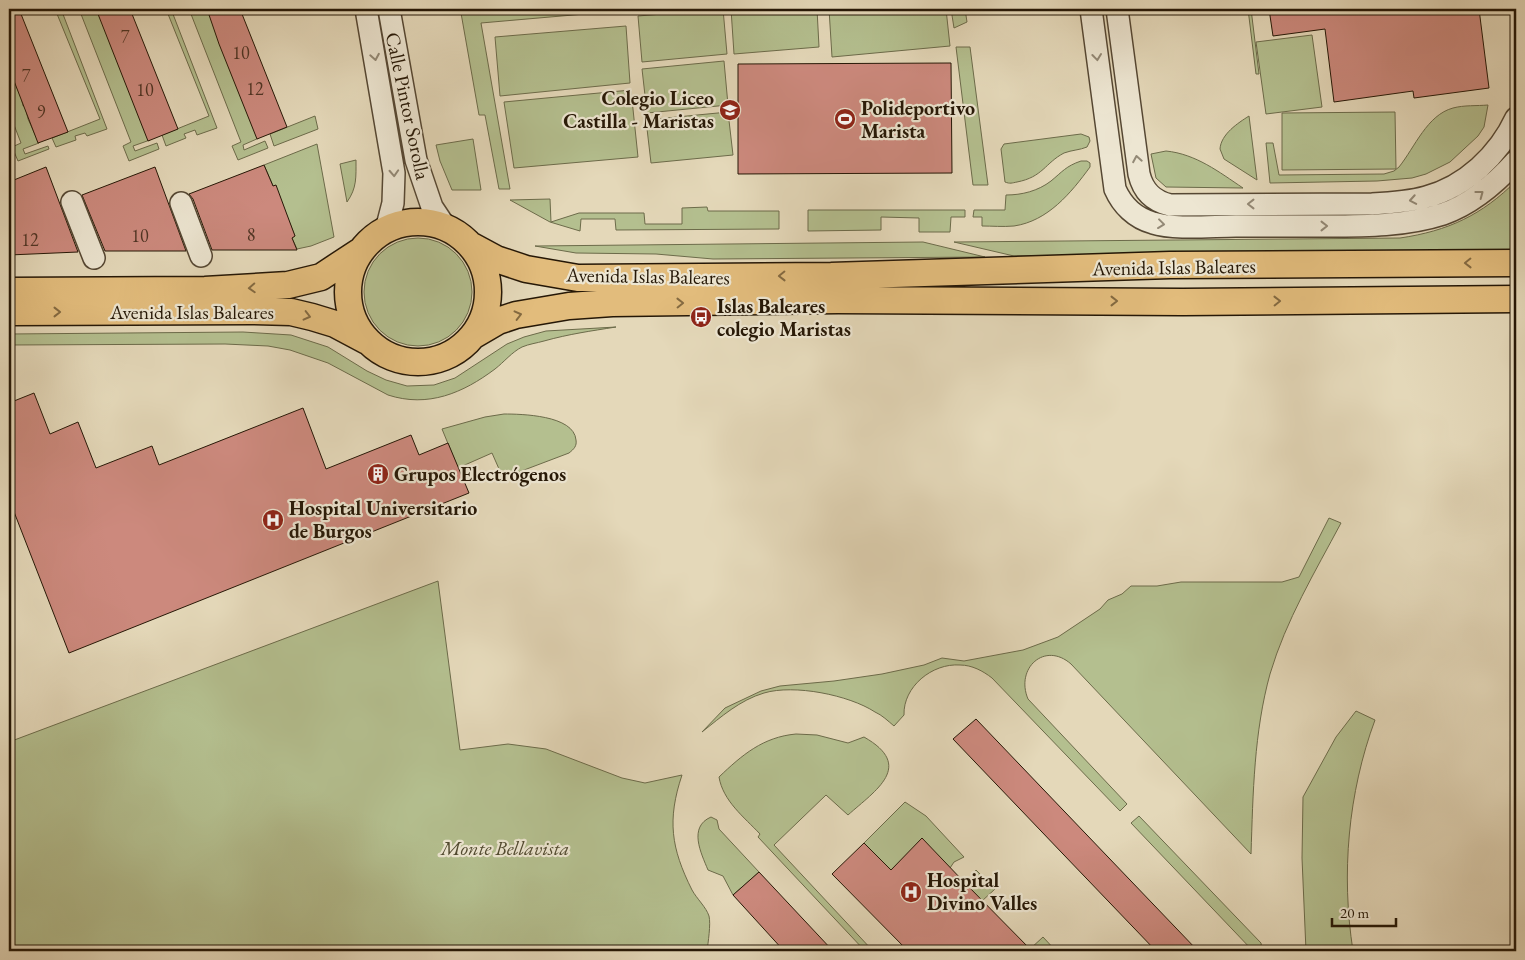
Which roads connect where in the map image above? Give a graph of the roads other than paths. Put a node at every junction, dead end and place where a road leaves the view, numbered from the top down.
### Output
1 (366, 9) edge
2 (389, 9) edge
3 (1091, 9) edge
4 (1117, 9) edge
5 (1130, 116) junction
6 (1105, 118) junction
7 (1516, 118) edge
8 (1516, 161) edge
9 (72, 202) dead end
10 (181, 203) dead end
11 (446, 228) junction
12 (386, 230) junction
13 (470, 245) junction
14 (362, 250) junction
15 (201, 256) dead end
16 (94, 258) dead end
17 (1516, 263) edge
18 (831, 276) junction
19 (1516, 281) edge
20 (1139, 282) junction
21 (9, 291) edge
22 (838, 300) junction
23 (1516, 300) edge
24 (9, 312) edge
25 (474, 335) junction
26 (369, 342) junction

1 -> 12 street, Calle Pintor Sorolla
2 - 11 street, Calle Pintor Sorolla
3 -> 6 street
4 - 5 street
5 - 6 street
7 -> 5 street
6 -> 8 street
9 - 16 street
10 - 15 street
11 - 12 main road
11 - 13 main road
12 - 14 main road
18 -> 13 main road, Avenida Islas Baleares
13 - 25 main road
14 -> 21 main road, Avenida Islas Baleares
14 - 26 main road
17 -> 18 main road, Avenida Islas Baleares
18 - 20 main road, Avenida Islas Baleares
19 - 20 main road, Avenida Islas Baleares
20 - 22 main road, Avenida Islas Baleares
22 -> 23 main road, Avenida Islas Baleares
25 -> 22 main road, Avenida Islas Baleares
24 -> 26 main road, Avenida Islas Baleares
25 - 26 main road

